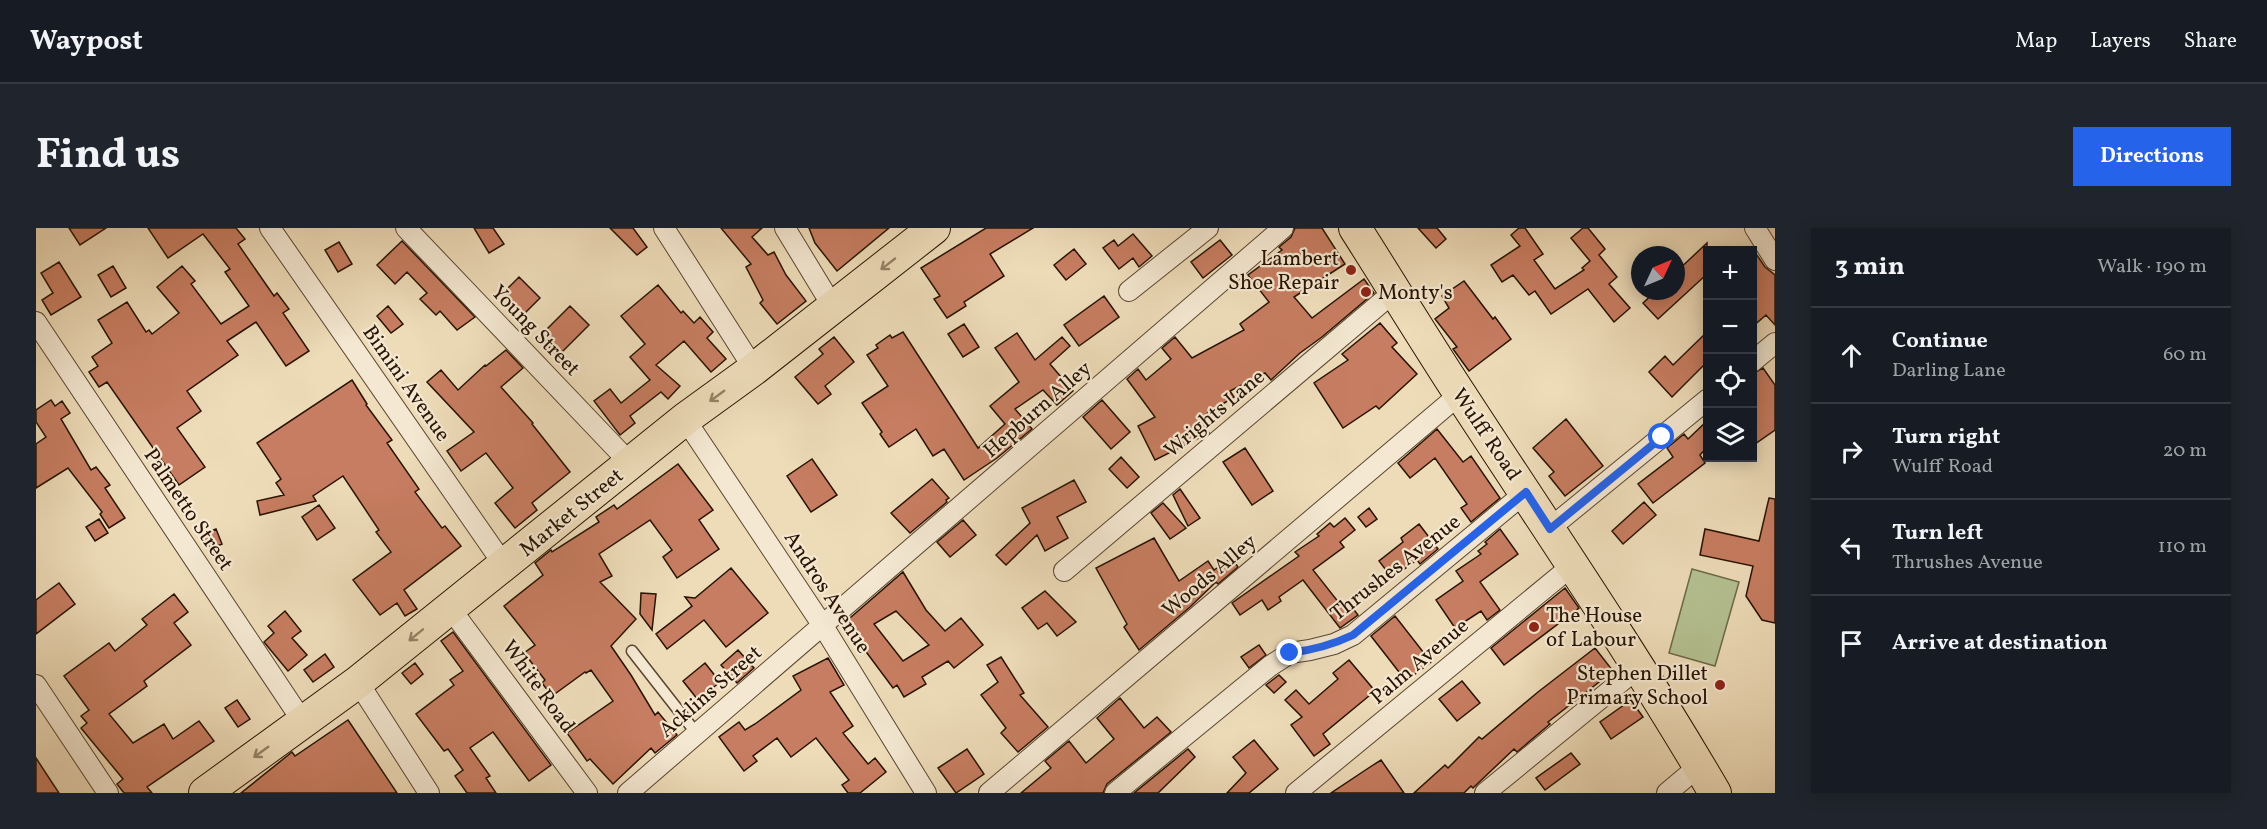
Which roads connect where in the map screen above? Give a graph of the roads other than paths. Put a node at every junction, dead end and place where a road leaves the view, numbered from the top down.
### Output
1 (270, 228) edge
2 (406, 228) edge
3 (664, 228) edge
4 (785, 228) edge
5 (934, 228) edge
6 (1208, 228) edge
7 (1283, 228) edge
8 (1355, 228) edge
9 (1755, 228) edge
10 (1775, 260) edge
11 (1129, 291) dead end
12 (1395, 291) junction
13 (833, 306) junction
14 (36, 322) edge
15 (1775, 343) edge
16 (1757, 358) edge
17 (754, 369) junction
18 (1460, 394) junction
19 (1703, 402) edge
20 (685, 419) junction
21 (631, 464) junction
22 (1526, 492) junction
23 (1550, 529) junction
24 (504, 565) junction
25 (1573, 565) junction
26 (1064, 571) dead end
27 (450, 608) junction
28 (823, 626) junction
29 (632, 651) dead end
30 (1639, 667) junction
31 (358, 682) junction
32 (36, 685) edge
33 (303, 722) junction
34 (697, 734) junction
35 (1699, 766) junction
36 (108, 793) edge
37 (205, 793) edge
38 (429, 793) edge
39 (587, 793) edge
40 (628, 793) edge
41 (926, 793) edge
42 (989, 793) edge
43 (1115, 793) edge
44 (1296, 793) edge
45 (1485, 793) edge
46 (1667, 793) edge
47 (1715, 793) edge

1 - 24 street, Bimini Avenue
2 - 21 street, Young Street
3 - 17 street
4 - 13 street
5 -> 13 main road, Market Street
6 - 11 street
7 - 28 street, Hepburn Alley
8 - 12 main road, Wulff Road
9 - 10 street
12 - 18 main road, Wulff Road
12 - 26 street, Wrights Lane
13 - 17 main road, Market Street
14 - 33 street, Palmetto Street
15 - 16 street
17 -> 20 main road, Market Street
18 - 22 main road, Wulff Road
18 - 42 street, Woods Alley
19 - 23 street
20 - 21 main road, Market Street
20 - 28 street, Andros Avenue
21 - 24 main road, Market Street
22 - 23 main road, Wulff Road
22 - 43 street, Thrushes Avenue
23 - 25 main road, Wulff Road
24 - 27 main road, Market Street
25 - 30 main road, Wulff Road
25 - 44 street, Palm Avenue
27 -> 31 main road, Market Street
27 - 39 street, White Road
28 - 34 street, Acklins Street
28 - 41 street, Andros Avenue
29 - 34 lane
30 - 35 main road, Wulff Road
30 - 45 street
31 - 33 main road, Market Street
31 - 38 street
32 - 36 street
33 -> 37 main road, Market Street
34 - 40 street, Acklins Street
35 - 46 street
35 - 47 main road, Wulff Road

